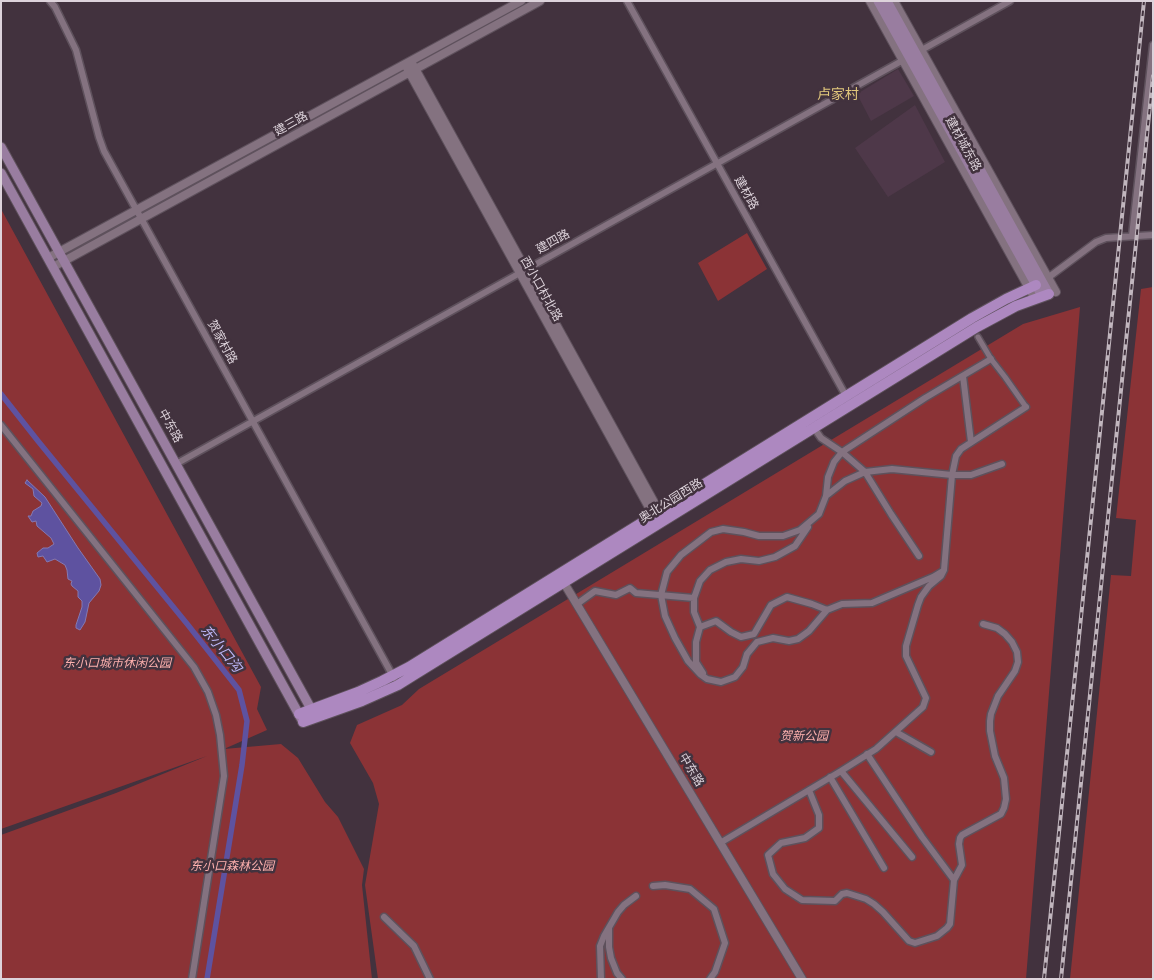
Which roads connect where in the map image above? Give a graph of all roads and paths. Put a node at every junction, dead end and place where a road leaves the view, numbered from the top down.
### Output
1 (50, 1) edge
2 (521, 1) edge
3 (540, 1) edge
4 (627, 1) edge
5 (870, 1) edge
6 (878, 1) edge
7 (886, 1) edge
8 (894, 1) edge
9 (1010, 1) edge
10 (1153, 46) edge
11 (912, 56) junction
12 (408, 63) junction
13 (412, 71) junction
14 (1, 147) edge
15 (717, 164) junction
16 (1, 173) edge
17 (136, 210) junction
18 (141, 219) junction
19 (1153, 235) edge
20 (1132, 236) junction
21 (62, 256) junction
22 (50, 263) junction
23 (523, 271) junction
24 (1043, 289) junction
25 (978, 337) dead end
26 (991, 360) junction
27 (963, 376) junction
28 (846, 396) junction
29 (1026, 407) joint
30 (252, 421) junction
31 (1, 425) edge
32 (814, 428) junction
33 (971, 442) junction
34 (842, 452) junction
35 (176, 464) junction
36 (1002, 464) dead end
37 (865, 472) junction
38 (952, 475) junction
39 (826, 496) junction
40 (818, 514) junction
41 (659, 518) junction
42 (919, 556) dead end
43 (944, 570) junction
44 (562, 578) junction
45 (661, 595) junction
46 (694, 598) junction
47 (577, 604) junction
48 (827, 610) junction
49 (983, 624) dead end
50 (700, 626) junction
51 (706, 679) junction
52 (395, 680) junction
53 (313, 714) junction
54 (301, 718) joint
55 (896, 732) junction
56 (931, 752) dead end
57 (867, 754) junction
58 (841, 771) junction
59 (830, 777) junction
60 (809, 790) junction
61 (720, 843) junction
62 (912, 857) dead end
63 (884, 868) dead end
64 (954, 880) junction
65 (653, 886) dead end
66 (636, 896) dead end
67 (384, 917) dead end
68 (609, 926) junction
69 (192, 979) edge
70 (430, 979) edge
71 (601, 979) edge
72 (622, 979) edge
73 (710, 979) edge
74 (802, 979) edge

1 - 17 street, 贺家村路
2 - 12 street, 建三路
3 - 13 street, 建三路
4 - 15 street, 建材路
5 - 11 street, 建材城东路
6 - 11 main road, 建材城东路
7 - 11 main road, 建材城东路
8 - 11 street, 建材城东路
9 - 11 street, 建四路
10 - 20 street
11 - 15 street, 建四路
11 - 24 main road, 建材城东路
11 - 24 street, 建材城东路
12 - 13 street, 西小口村北路
12 - 17 street, 建三路
13 - 18 street, 建三路
13 - 23 street, 西小口村北路
14 - 21 main road, 中东路
15 - 23 street, 建四路
15 - 28 street, 建材路
16 - 22 main road, 中东路
17 - 18 street, 贺家村路
17 - 21 street, 建三路
18 - 21 street, 建三路
18 - 30 street, 贺家村路
19 - 20 street
20 - 24 street
21 - 22 street, 建三路
21 - 35 main road, 中东路
22 - 54 main road, 中东路
23 - 30 street, 建四路
23 - 41 street, 西小口村北路
24 - 28 main road, 奥北公园西路
24 - 32 main road, 奥北公园西路
25 - 26 street
26 - 27 street
26 - 29 street
27 - 33 street
27 - 34 street
28 - 41 main road, 奥北公园西路
29 - 33 street
30 - 35 street, 建四路
30 - 52 street, 贺家村路
31 - 69 street
32 - 34 street
32 - 41 main road, 奥北公园西路
33 - 38 street
34 - 37 street
34 - 39 street
35 - 53 main road, 中东路
36 - 38 street
37 - 38 street
37 - 39 street
37 - 42 street
38 - 43 street
39 - 40 street
40 - 45 street
40 - 46 street
41 - 44 main road, 奥北公园西路
43 - 48 street
43 - 55 street
44 - 47 street, 中东路
44 - 52 main road, 奥北公园西路
45 - 46 street
45 - 47 street
45 - 51 street
46 - 50 street
47 - 61 street, 中东路
48 - 50 street
48 - 51 street
49 - 64 street
50 - 51 street
52 - 53 main road, 奥北公园西路
53 - 54 main road, 奥北公园西路
55 - 56 street
55 - 57 street
57 - 58 street
57 - 64 street
58 - 59 street
58 - 62 street
59 - 60 street
59 - 63 street
60 - 61 street
60 - 64 street
61 - 74 street, 中东路
65 - 73 street
66 - 68 street
67 - 70 street
68 - 71 street
68 - 72 street

